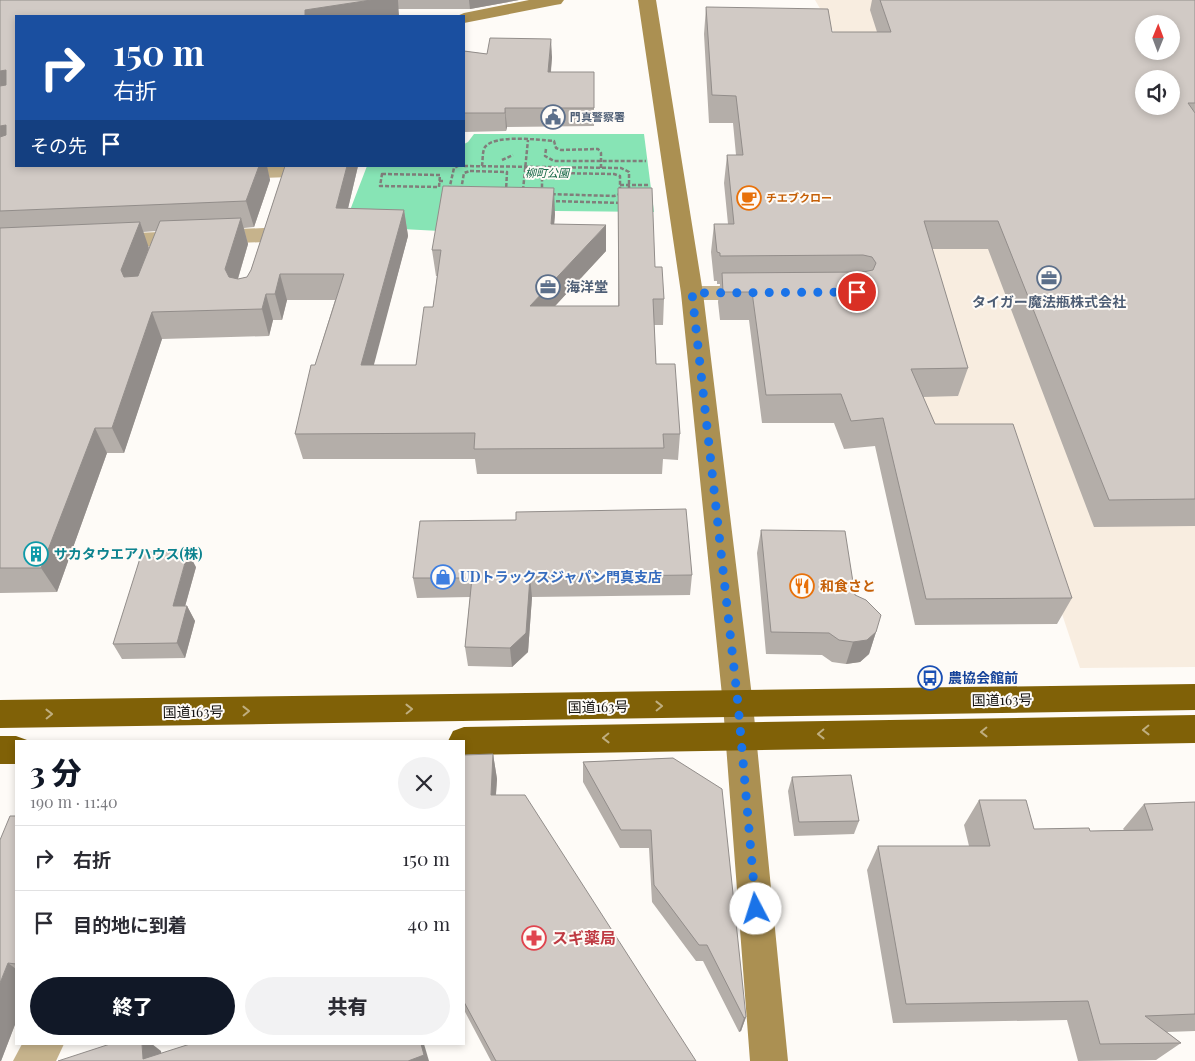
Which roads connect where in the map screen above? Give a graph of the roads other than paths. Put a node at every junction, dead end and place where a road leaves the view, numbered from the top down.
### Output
1 (555, 0) edge
2 (647, 0) edge
3 (465, 18) edge
4 (333, 170) edge
5 (217, 174) edge
6 (264, 234) edge
7 (86, 242) edge
8 (692, 293) junction
9 (778, 293) edge
10 (1195, 697) edge
11 (0, 714) edge
12 (739, 720) junction
13 (1195, 729) edge
14 (465, 742) edge
15 (0, 750) edge
16 (15, 750) edge
17 (44, 1045) edge
18 (32, 1061) edge
19 (769, 1061) edge

1 - 3 street
2 - 8 street
4 - 5 street
6 - 7 street
8 - 9 street
8 - 12 street
10 - 12 highway, 国道163号
11 -> 12 highway, 国道163号
13 -> 12 highway, 国道163号
12 -> 14 highway, 国道163号
12 - 19 street
15 - 16 highway
17 - 18 street

